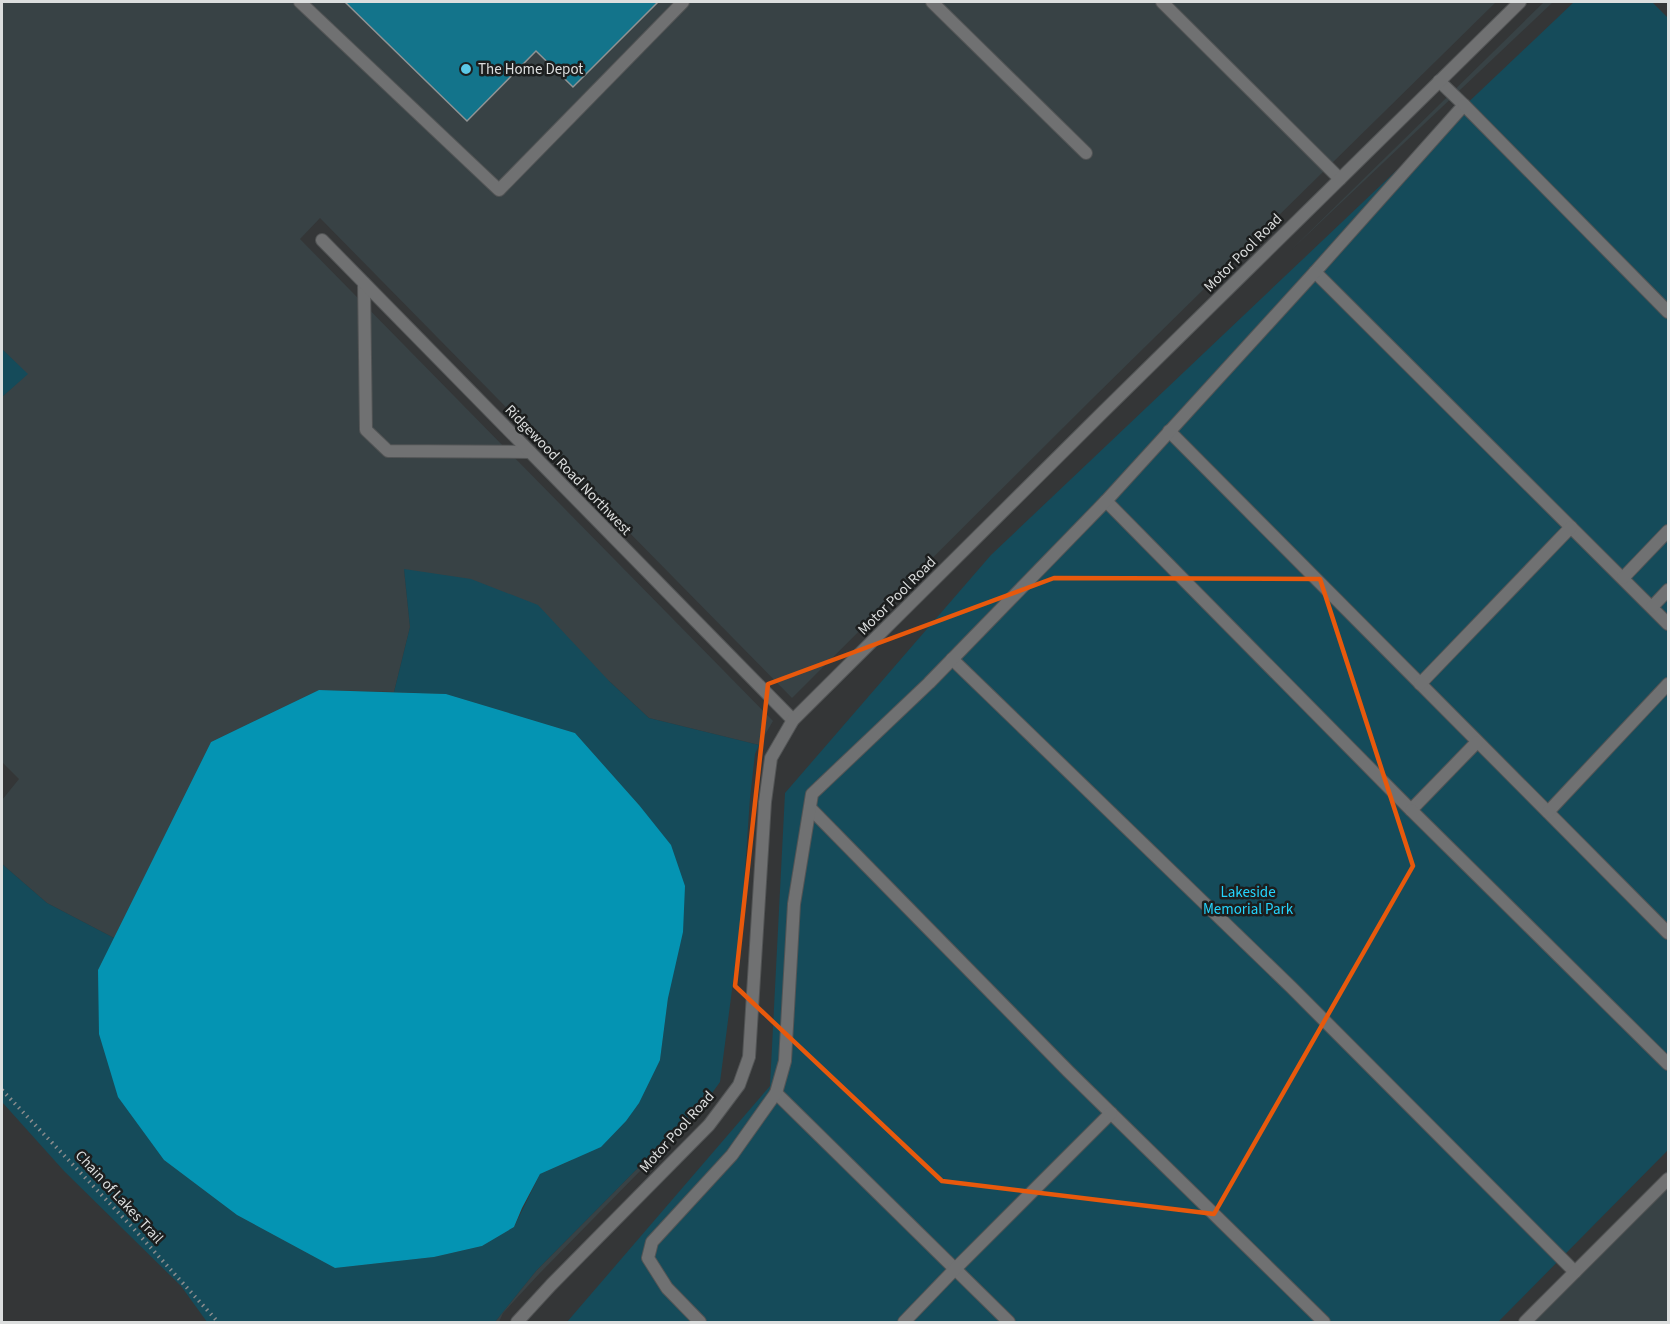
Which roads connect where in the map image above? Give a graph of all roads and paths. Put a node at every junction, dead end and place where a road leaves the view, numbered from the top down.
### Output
1 (300, 2) edge
2 (683, 2) edge
3 (932, 2) edge
4 (1162, 2) edge
5 (1520, 2) edge
6 (1439, 81) junction
7 (1464, 105) junction
8 (1086, 153) dead end
9 (1340, 179) junction
10 (322, 240) dead end
11 (1315, 272) junction
12 (364, 283) junction
13 (1668, 312) edge
14 (1169, 431) junction
15 (530, 452) junction
16 (1106, 501) junction
17 (1571, 527) junction
18 (1668, 531) edge
19 (1623, 578) junction
20 (1668, 590) edge
21 (1652, 607) junction
22 (1668, 624) edge
23 (952, 659) junction
24 (1420, 684) junction
25 (1668, 684) edge
26 (793, 720) junction
27 (1478, 742) junction
28 (810, 808) junction
29 (1411, 810) junction
30 (1548, 812) junction
31 (1668, 933) edge
32 (1668, 1064) edge
33 (2, 1090) edge
34 (776, 1093) junction
35 (1111, 1113) junction
36 (1668, 1179) edge
37 (955, 1269) junction
38 (1575, 1272) junction
39 (218, 1323) edge
40 (517, 1323) edge
41 (700, 1323) edge
42 (904, 1323) edge
43 (1009, 1323) edge
44 (1324, 1323) edge
45 (1525, 1323) edge

1 - 2 street
3 - 8 street
4 - 9 street
5 - 6 street, Motor Pool Road
6 - 7 street
6 - 9 street, Motor Pool Road
7 - 11 street
7 - 13 street
9 - 26 street, Motor Pool Road
10 - 12 street, Ridgewood Road Northwest
11 - 14 street
11 - 17 street
12 - 15 street, Ridgewood Road Northwest
12 - 15 street
14 - 16 street
14 - 24 street
15 - 26 street, Ridgewood Road Northwest
16 - 23 street
16 - 29 street
17 - 19 street
17 - 24 street
18 - 19 street
19 - 21 street
20 - 21 street
21 - 22 street
23 - 28 street
23 - 38 street
24 - 27 street
25 - 30 street
26 - 40 street, Motor Pool Road
27 - 29 street
27 - 30 street
28 - 34 street
28 - 35 street
29 - 32 street
30 - 31 street
33 - 39 path, Chain of Lakes Trail
34 - 37 street
34 - 41 street
35 - 37 street
35 - 44 street
36 - 38 street
37 - 42 street
37 - 43 street
38 - 45 street

